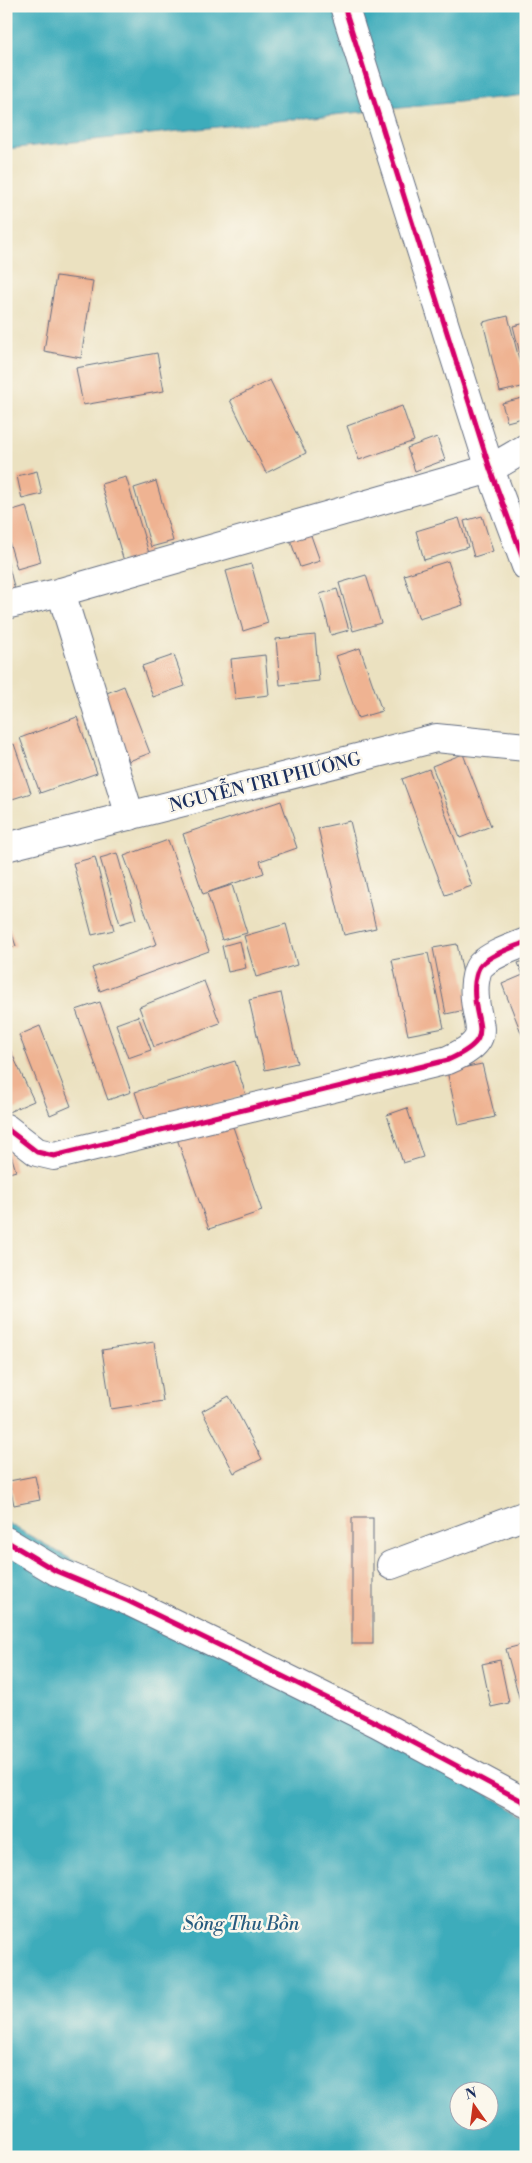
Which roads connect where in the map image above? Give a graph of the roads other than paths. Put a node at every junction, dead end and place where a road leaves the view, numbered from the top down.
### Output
1 (344, 6) edge
2 (526, 448) edge
3 (490, 469) junction
4 (526, 566) edge
5 (61, 592) junction
6 (6, 605) edge
7 (526, 747) edge
8 (130, 816) junction
9 (6, 847) edge
10 (526, 942) edge
11 (6, 1128) edge
12 (526, 1515) edge
13 (6, 1540) edge
14 (391, 1565) dead end
15 (526, 1803) edge

1 - 3 street
2 - 3 street
3 - 4 street
3 - 5 street
5 - 6 street
5 - 8 street
7 - 8 street, NGUYỄN TRI PHƯƠNG
8 - 9 street, NGUYỄN TRI PHƯƠNG
10 - 11 street
12 - 14 street
13 - 15 street

